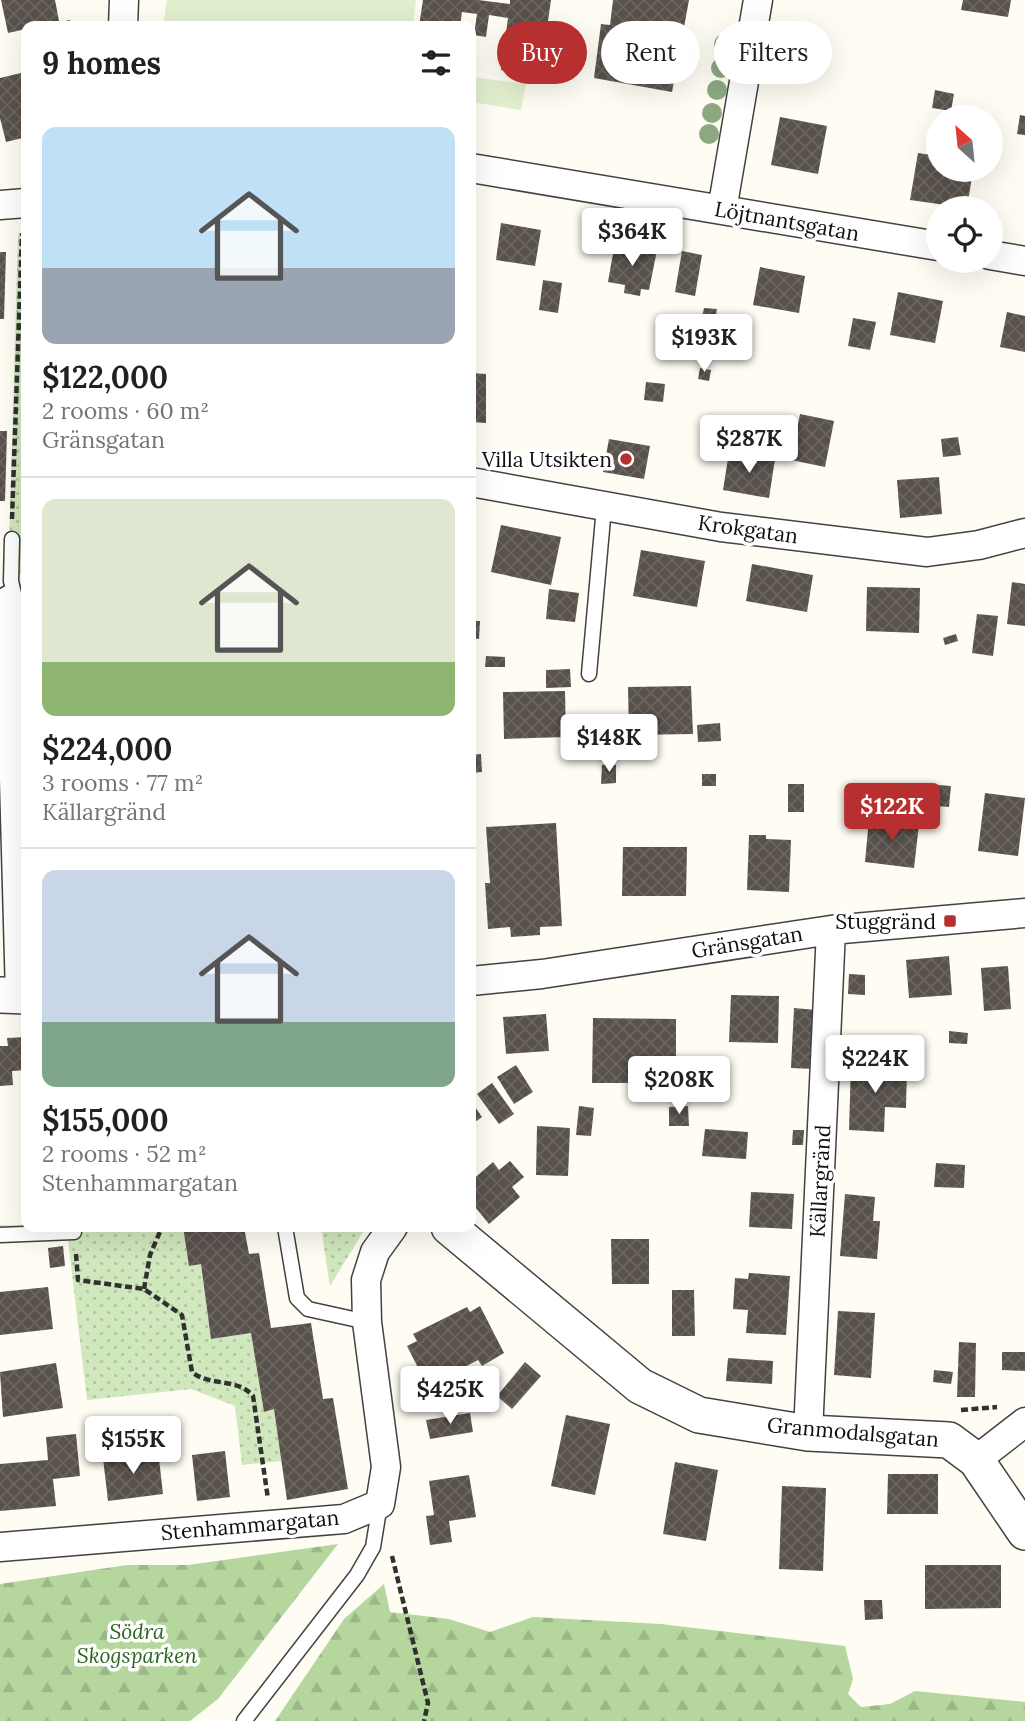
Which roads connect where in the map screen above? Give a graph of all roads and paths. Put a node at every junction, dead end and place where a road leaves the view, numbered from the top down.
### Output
1 (124, 0) edge
2 (758, 0) edge
3 (123, 21) edge
4 (476, 169) edge
5 (21, 203) edge
6 (0, 205) edge
7 (722, 210) junction
8 (926, 244) edge
9 (1003, 257) edge
10 (1025, 261) edge
11 (21, 264) edge
12 (476, 483) edge
13 (604, 506) junction
14 (1025, 533) edge
15 (12, 539) joint
16 (13, 598) edge
17 (589, 674) dead end
18 (1025, 913) edge
19 (831, 930) junction
20 (476, 981) edge
21 (15, 995) edge
22 (36, 1232) edge
23 (73, 1232) edge
24 (160, 1232) edge
25 (286, 1232) edge
26 (389, 1232) edge
27 (455, 1232) edge
28 (0, 1235) edge
29 (144, 1289) junction
30 (367, 1322) junction
31 (1000, 1407) dead end
32 (955, 1410) dead end
33 (1025, 1422) edge
34 (808, 1433) junction
35 (976, 1460) junction
36 (263, 1463) dead end
37 (380, 1504) junction
38 (1025, 1532) edge
39 (0, 1546) edge
40 (244, 1721) edge
41 (424, 1721) edge

1 - 3 street
2 - 7 street
4 - 7 street, Löjtnantsgatan
5 - 6 street
7 - 8 street, Löjtnantsgatan
9 - 10 street
11 - 15 path
12 - 13 street, Krokgatan
13 - 14 street, Krokgatan
13 - 17 lane
15 - 16 lane
16 - 21 street
18 - 19 street, Gränsgatan
19 - 20 street, Gränsgatan
19 - 34 street, Källargränd
22 - 28 lane
23 - 29 path
24 - 29 path
25 - 30 lane
26 - 30 street
27 - 34 street, Granmodalsgatan
29 - 36 path
30 - 37 street
31 - 32 path
33 - 35 street
34 - 35 street, Granmodalsgatan
35 - 38 street, Granmodalsgatan
37 - 39 street, Stenhammargatan
37 - 40 lane
37 - 41 path

